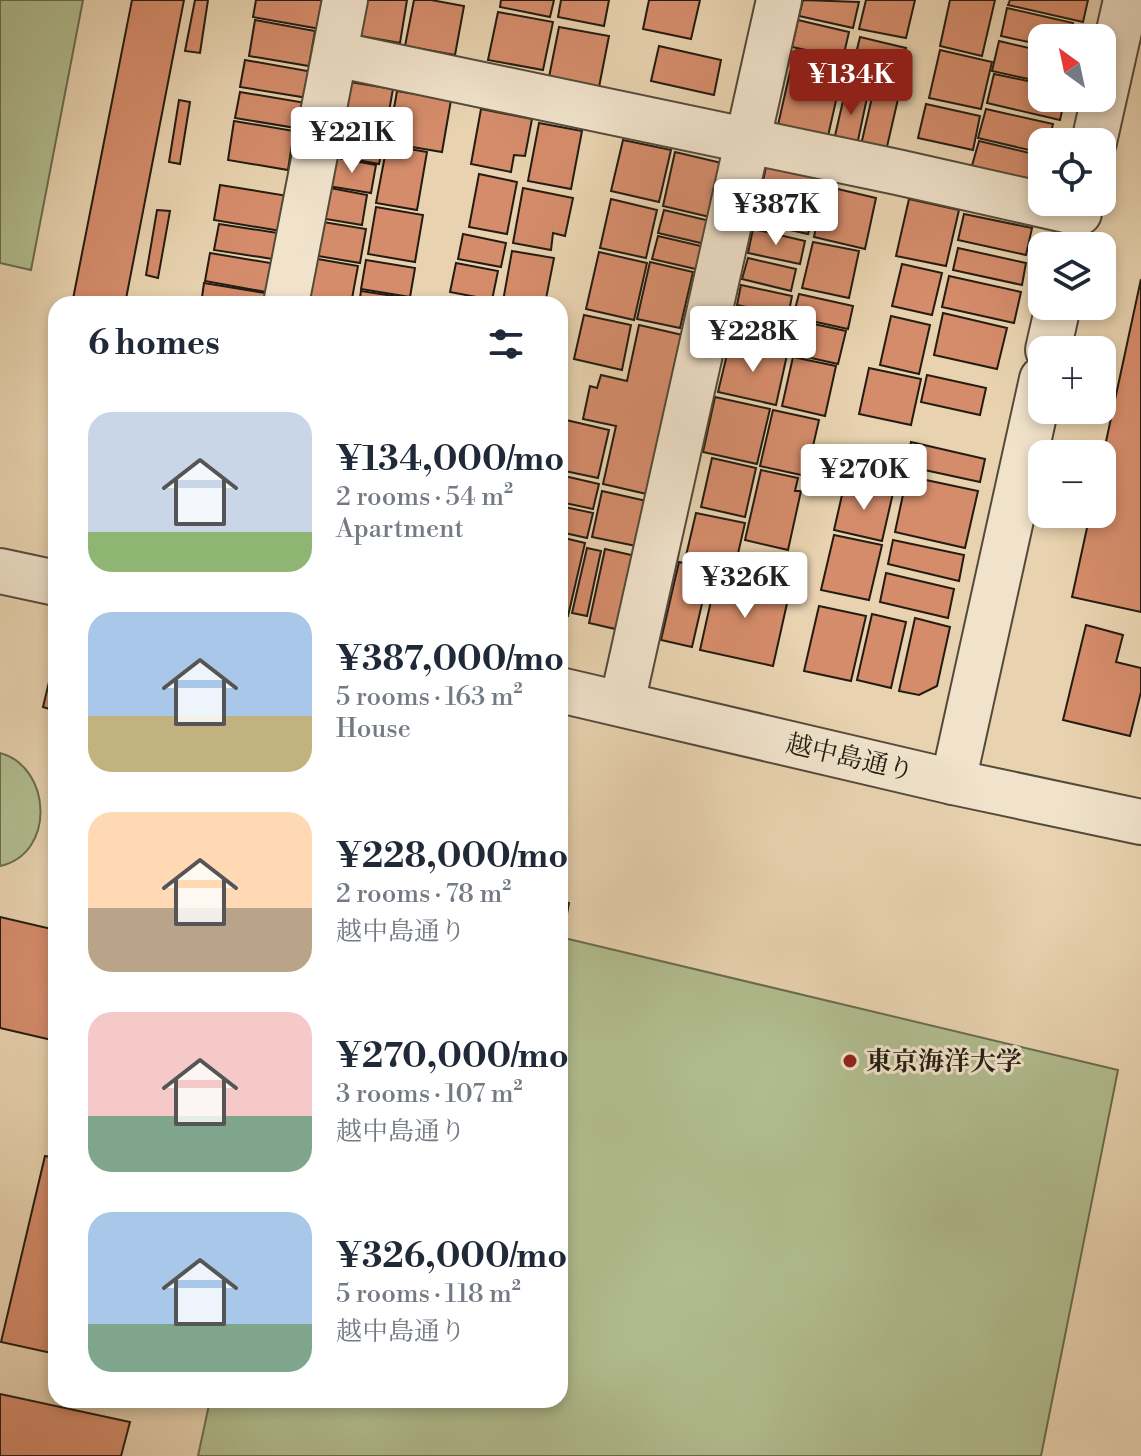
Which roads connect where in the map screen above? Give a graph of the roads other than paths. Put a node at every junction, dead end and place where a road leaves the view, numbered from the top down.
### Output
1 (345, 0) edge
2 (779, 0) edge
3 (1126, 0) edge
4 (335, 54) junction
5 (1097, 128) edge
6 (749, 141) junction
7 (1077, 220) edge
8 (288, 296) edge
9 (1032, 424) edge
10 (0, 571) edge
11 (48, 581) edge
12 (568, 692) edge
13 (622, 703) junction
14 (953, 782) junction
15 (1141, 822) edge

1 - 4 street
2 - 6 street
3 - 5 street
4 - 6 street
4 - 8 street
6 - 7 street
6 - 13 street
9 - 14 street
10 - 11 street
12 - 13 street, 越中島通り
13 - 14 street, 越中島通り
14 - 15 street, 越中島通り

